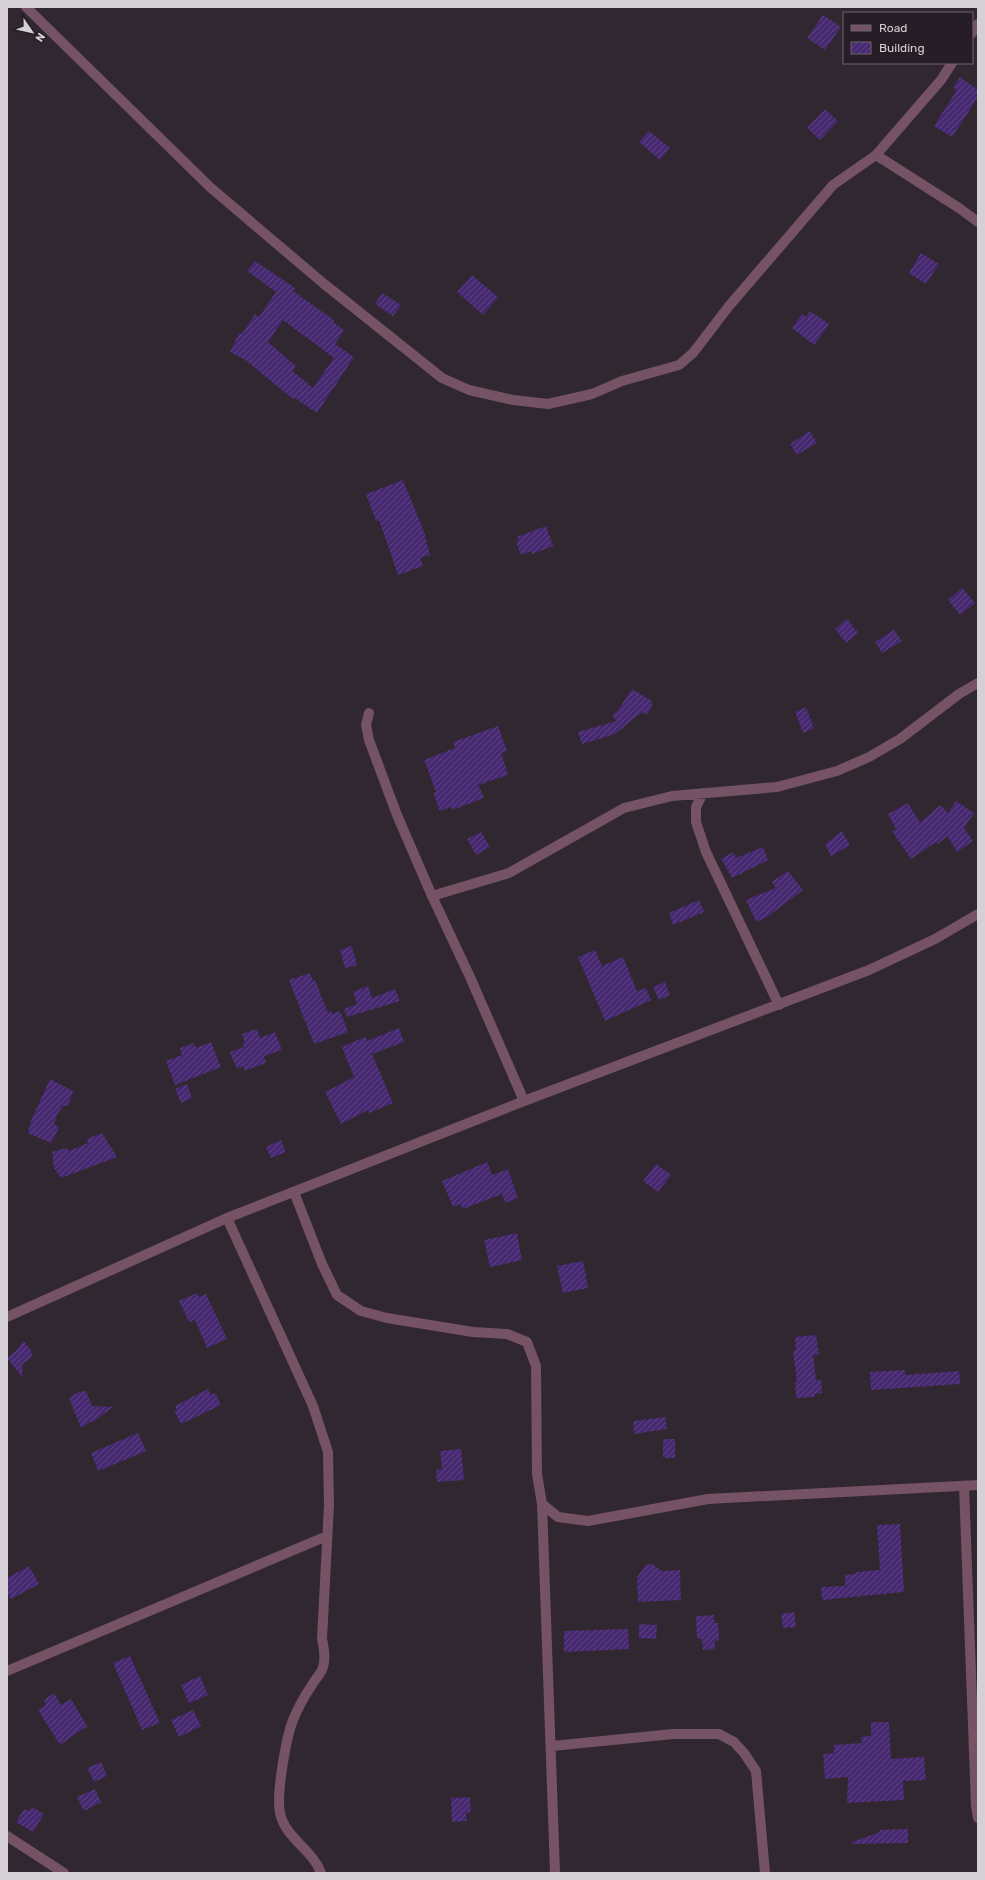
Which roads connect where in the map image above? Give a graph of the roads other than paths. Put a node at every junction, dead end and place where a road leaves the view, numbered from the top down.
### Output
1 (26, 7) edge
2 (951, 64) edge
3 (876, 155) junction
4 (978, 222) edge
5 (978, 683) edge
6 (369, 712) dead end
7 (703, 793) junction
8 (432, 896) junction
9 (978, 914) edge
10 (779, 1005) junction
11 (524, 1101) junction
12 (294, 1192) junction
13 (227, 1218) junction
14 (7, 1317) edge
15 (978, 1485) edge
16 (964, 1486) junction
17 (542, 1504) junction
18 (327, 1536) junction
19 (7, 1671) edge
20 (552, 1746) junction
21 (978, 1818) edge
22 (7, 1836) edge
23 (64, 1873) edge
24 (321, 1873) edge
25 (556, 1873) edge
26 (766, 1873) edge

1 - 3 street
2 - 3 street
3 - 4 street
5 - 7 street
6 - 8 street
7 - 8 street
7 - 10 street
8 - 11 street
9 - 10 street
10 - 11 street
11 - 12 street
12 - 13 street
12 - 17 street
13 - 14 street
13 - 18 street
15 - 16 street
16 - 17 street
16 - 21 street
17 - 20 street
18 - 19 street
18 - 24 street
20 - 25 street
20 - 26 street
22 - 23 street

